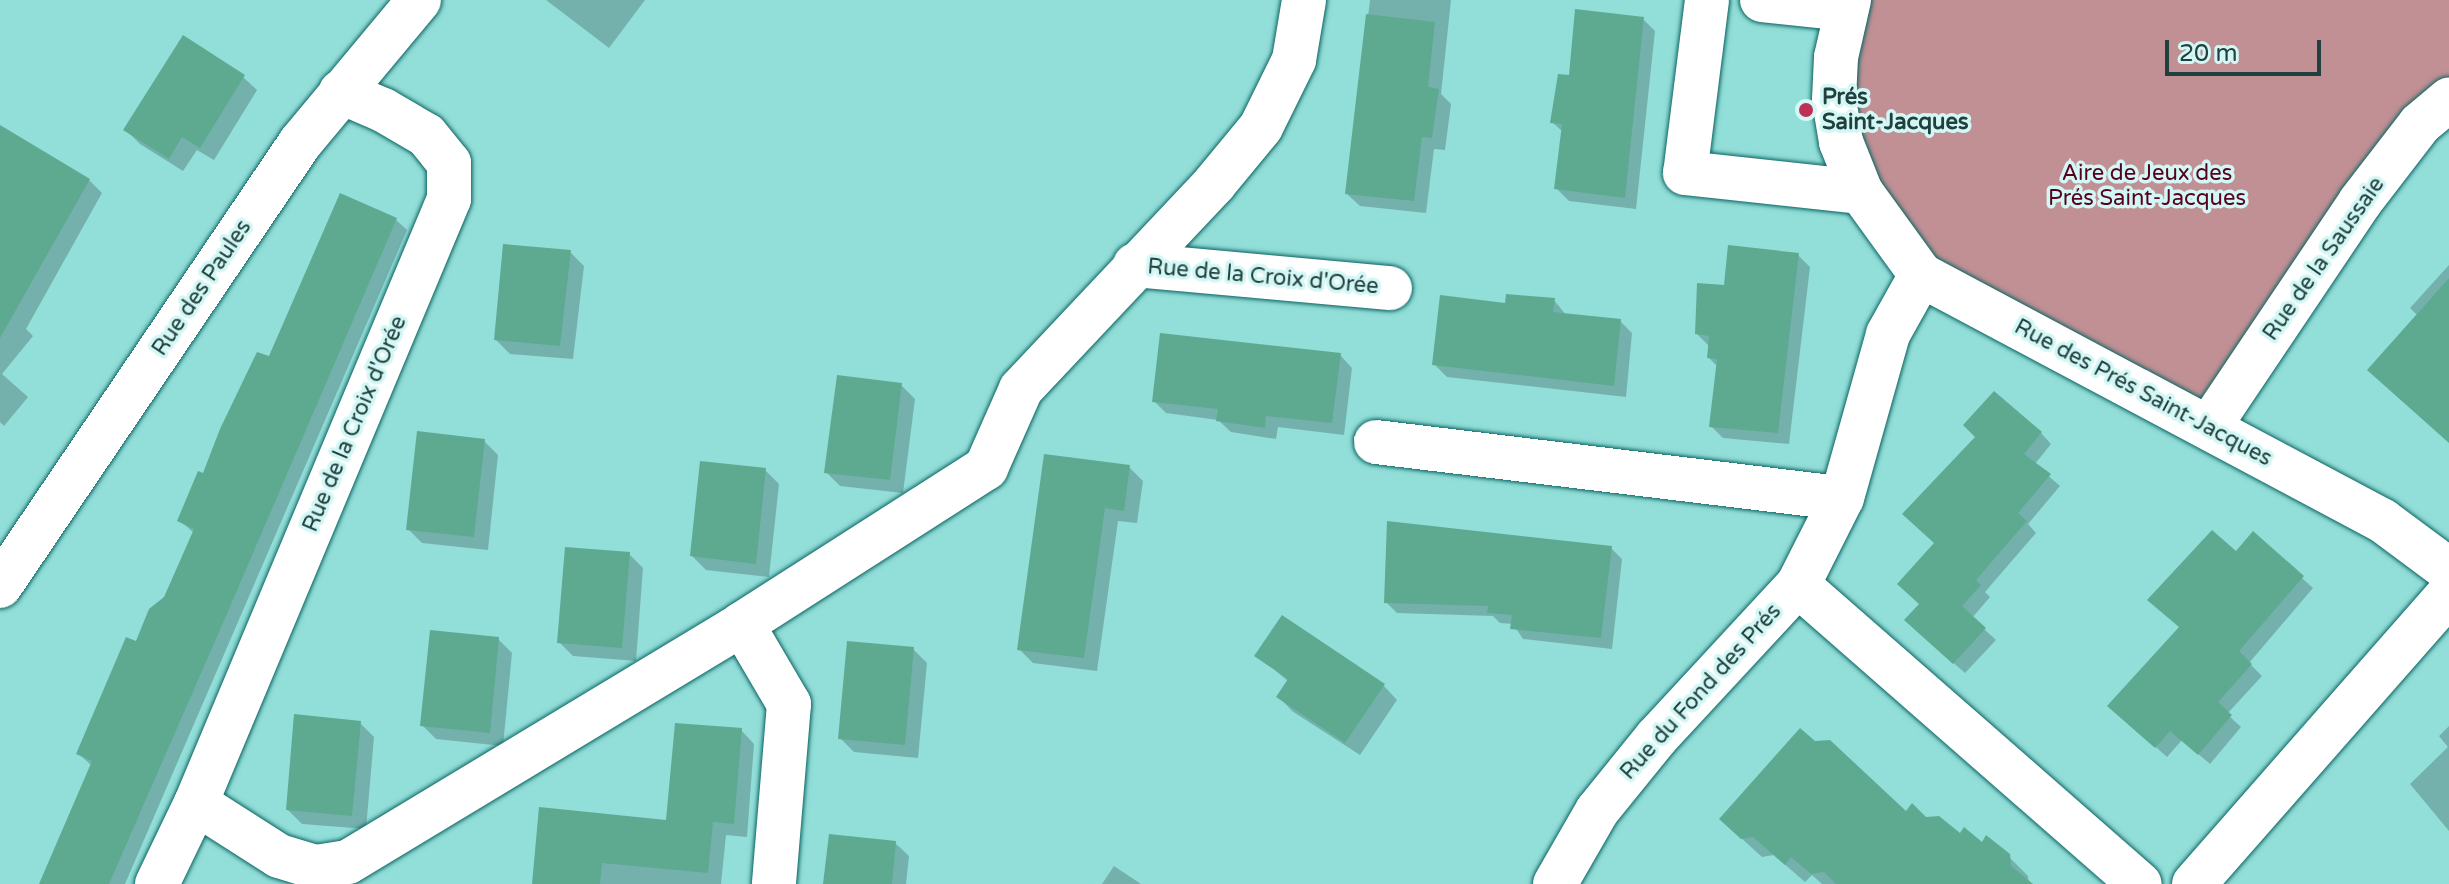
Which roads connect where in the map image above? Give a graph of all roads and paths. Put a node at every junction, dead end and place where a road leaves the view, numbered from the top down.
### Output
1 (419, 0) edge
2 (1304, 0) edge
3 (1707, 0) edge
4 (1762, 0) edge
5 (1848, 5) edge
6 (341, 92) junction
7 (2449, 100) edge
8 (1861, 192) junction
9 (1135, 265) junction
10 (1921, 275) junction
11 (1390, 288) dead end
12 (2209, 427) junction
13 (1376, 442) dead end
14 (1842, 498) junction
15 (2449, 570) edge
16 (1798, 585) junction
17 (0, 586) edge
18 (2449, 594) edge
19 (742, 624) junction
20 (196, 803) junction
21 (157, 884) edge
22 (774, 884) edge
23 (1555, 884) edge
24 (2139, 884) edge
25 (2194, 884) edge

1 - 6 street, Rue des Paules
2 - 9 street, Rue de la Croix d'Orée
3 - 8 street
4 - 5 street, Rue des Prés Saint-Jacques
5 - 8 street, Rue des Prés Saint-Jacques
6 - 17 street, Rue des Paules
6 - 20 street, Rue de la Croix d'Orée
7 - 12 street, Rue de la Saussaie
8 - 10 street, Rue des Prés Saint-Jacques
9 - 11 street, Rue de la Croix d'Orée
9 - 19 street, Rue de la Croix d'Orée
10 - 12 street, Rue des Prés Saint-Jacques
10 - 14 street, Rue du Fond des Prés
12 - 15 street, Rue des Prés Saint-Jacques
13 - 14 street
14 - 16 street, Rue du Fond des Prés
16 - 23 street, Rue du Fond des Prés
16 - 24 street
18 - 25 street
19 - 20 street, Rue de la Croix d'Orée
19 - 22 street
20 - 21 street, Rue de la Croix d'Orée

